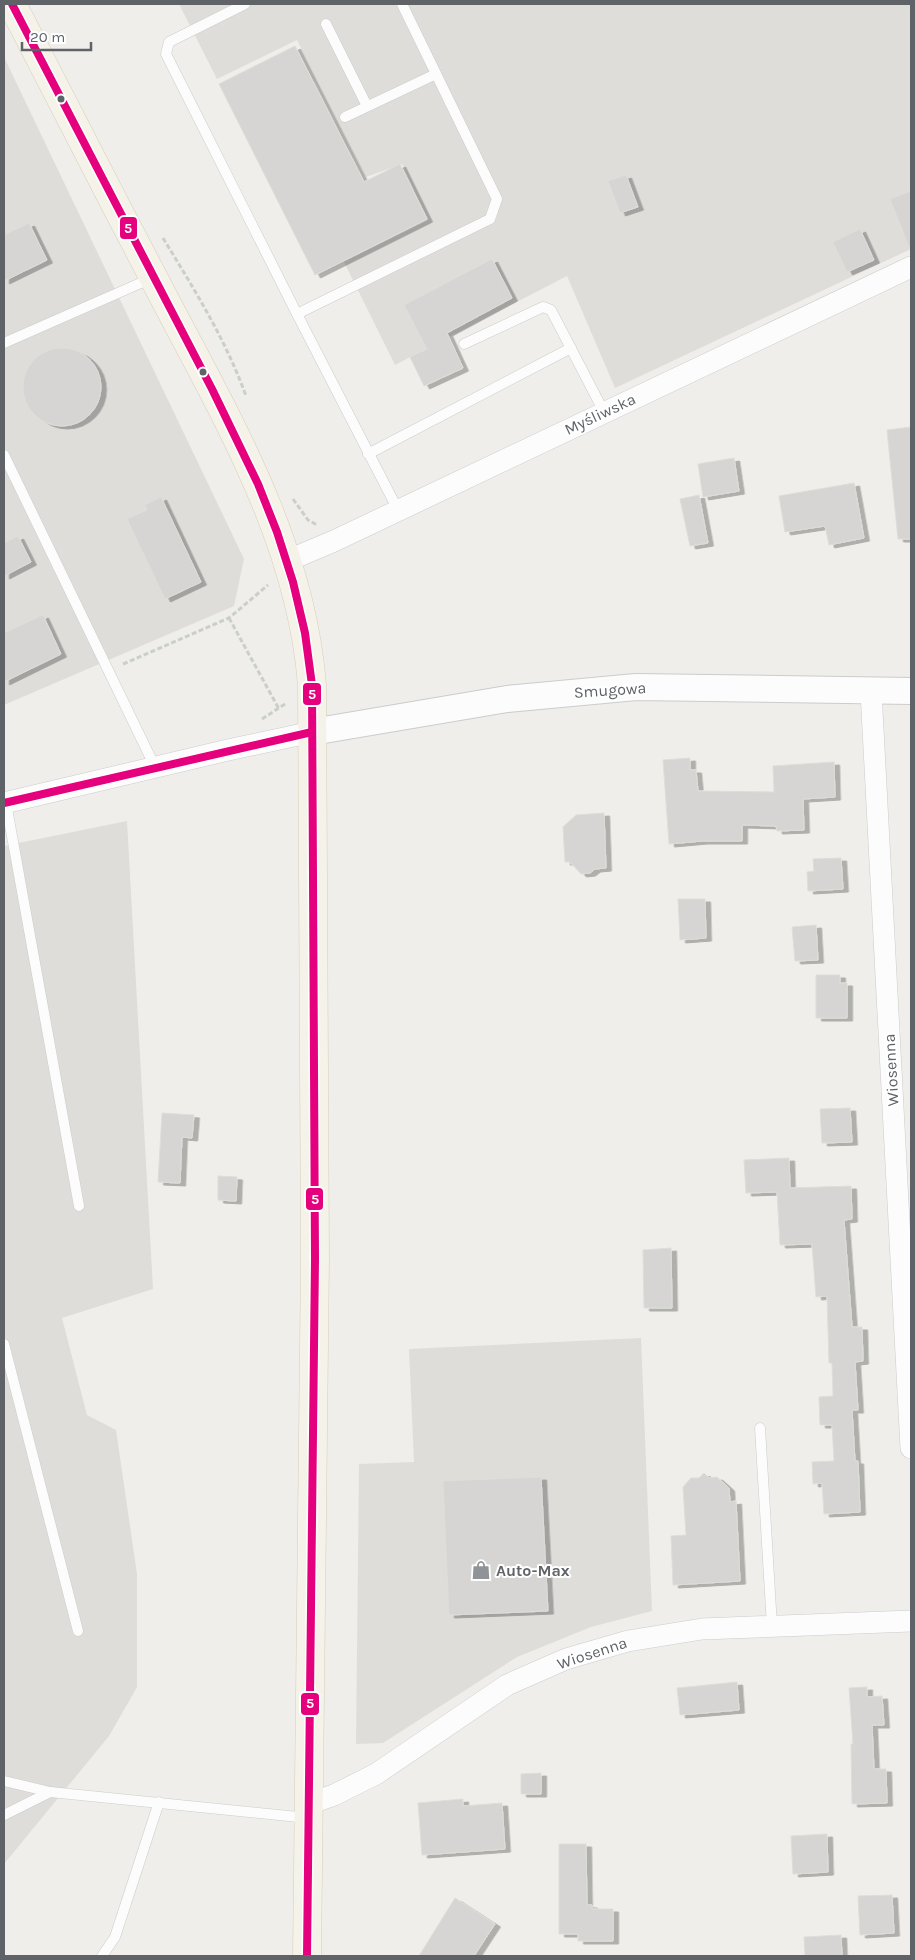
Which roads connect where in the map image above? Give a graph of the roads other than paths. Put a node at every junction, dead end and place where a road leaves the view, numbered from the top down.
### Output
1 (12, 4) edge
2 (245, 4) edge
3 (402, 4) edge
4 (326, 24) dead end
5 (436, 74) junction
6 (367, 106) junction
7 (345, 117) dead end
8 (911, 267) edge
9 (153, 277) junction
10 (297, 314) junction
11 (4, 342) edge
12 (464, 344) dead end
13 (571, 348) junction
14 (604, 412) junction
15 (368, 454) junction
16 (4, 455) edge
17 (398, 510) junction
18 (289, 560) junction
19 (871, 691) junction
20 (911, 691) edge
21 (312, 732) junction
22 (155, 767) junction
23 (5, 803) edge
24 (78, 1206) dead end
25 (4, 1344) edge
26 (760, 1428) dead end
27 (911, 1448) edge
28 (911, 1622) edge
29 (772, 1626) junction
30 (78, 1632) dead end
31 (4, 1781) edge
32 (50, 1792) junction
33 (159, 1802) junction
34 (308, 1811) junction
35 (4, 1815) edge
36 (102, 1956) edge
37 (306, 1956) edge

1 - 9 main road
2 - 10 lane
3 - 5 lane
4 - 6 lane
5 - 6 lane
5 - 10 lane
6 - 7 lane
8 - 14 street, Myśliwska
9 - 11 lane
9 - 18 main road
10 - 15 lane
12 - 13 lane
13 - 14 lane
13 - 15 lane
14 - 17 street, Myśliwska
15 - 17 lane
16 - 22 lane
17 - 18 street, Myśliwska
18 - 21 main road
19 - 20 street, Smugowa
19 - 21 street, Smugowa
19 - 27 street, Wiosenna
21 - 22 street
21 - 34 main road
22 - 23 street
23 - 24 lane
25 - 30 lane
26 - 29 lane
28 - 29 street, Wiosenna
29 - 34 street, Wiosenna
31 - 32 lane
32 - 33 lane
32 - 35 lane
33 - 34 lane
33 - 36 lane
34 - 37 main road

